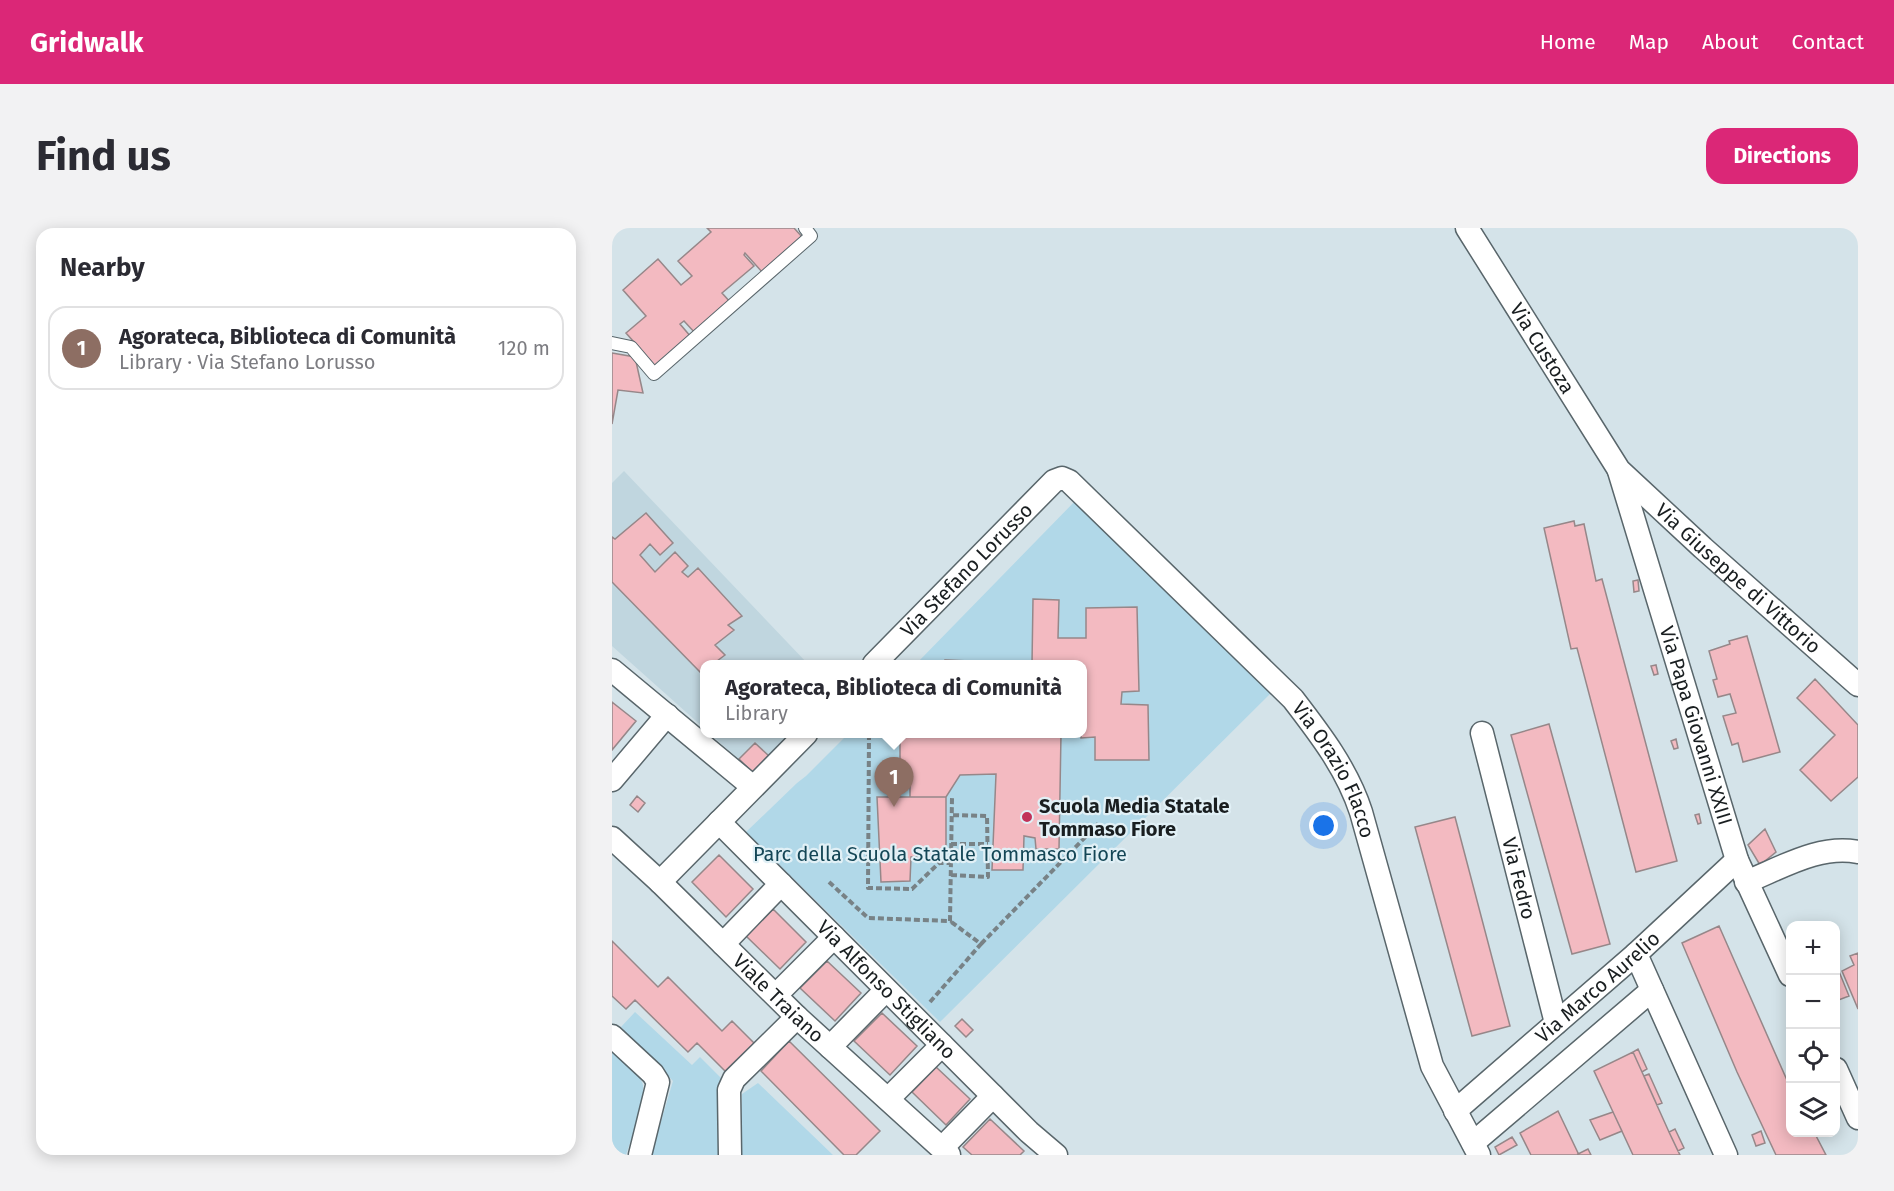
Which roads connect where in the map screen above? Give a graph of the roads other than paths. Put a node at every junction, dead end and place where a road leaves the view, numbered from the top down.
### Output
1 (805, 228) edge
2 (1467, 228) edge
3 (612, 343) edge
4 (1619, 470) junction
5 (1062, 478) joint
6 (878, 660) edge
7 (612, 671) edge
8 (1858, 685) edge
9 (667, 716) junction
10 (1482, 733) dead end
11 (802, 738) edge
12 (612, 780) edge
13 (753, 787) junction
14 (719, 822) junction
15 (612, 838) edge
16 (1857, 853) edge
17 (1737, 860) junction
18 (660, 882) junction
19 (1746, 882) junction
20 (781, 884) junction
21 (834, 937) junction
22 (723, 944) junction
23 (1636, 954) junction
24 (1786, 965) edge
25 (886, 990) junction
26 (1652, 990) junction
27 (776, 995) junction
28 (797, 1017) junction
29 (1556, 1023) junction
30 (612, 1036) edge
31 (942, 1045) junction
32 (830, 1047) junction
33 (1840, 1078) edge
34 (993, 1096) junction
35 (888, 1099) junction
36 (1455, 1111) junction
37 (1858, 1118) edge
38 (1476, 1149) edge
39 (945, 1152) edge
40 (1047, 1152) edge
41 (640, 1155) edge
42 (730, 1155) edge
43 (1726, 1155) edge

1 - 3 lane
2 - 4 street, Via Custoza
4 - 8 street, Via Giuseppe di Vittorio
4 - 17 street, Via Papa Giovanni XXIII
5 - 6 street, Via Stefano Lorusso
5 - 36 street, Via Orazio Flacco
7 - 9 street
9 - 12 street
9 - 13 street
10 - 29 street, Via Fedro
11 - 13 street
13 - 14 street
14 - 18 street
14 - 20 street, Via Alfonso Stigliano
15 - 18 street, Viale Traiano
16 - 19 street
17 - 19 street, Via Papa Giovanni XXIII
17 - 23 street, Via Marco Aurelio
18 - 22 street, Viale Traiano
19 - 24 street, Via Papa Giovanni XXIII
20 - 21 street, Via Alfonso Stigliano
20 - 22 street
21 - 25 street, Via Alfonso Stigliano
21 - 27 street
22 - 27 street, Viale Traiano
23 - 26 street
23 - 29 street, Via Marco Aurelio
25 - 31 street, Via Alfonso Stigliano
25 - 32 street
26 - 38 street, Via Marco Aurelio
26 - 43 street
27 - 28 street, Viale Traiano
28 - 32 street, Viale Traiano
28 - 42 street
29 - 36 street, Via Marco Aurelio
30 - 41 street
31 - 34 street, Via Alfonso Stigliano
31 - 35 street
32 - 35 street, Viale Traiano
33 - 37 street
34 - 39 street
34 - 40 street, Via Alfonso Stigliano
35 - 39 street, Viale Traiano
36 - 38 street, Via Orazio Flacco

